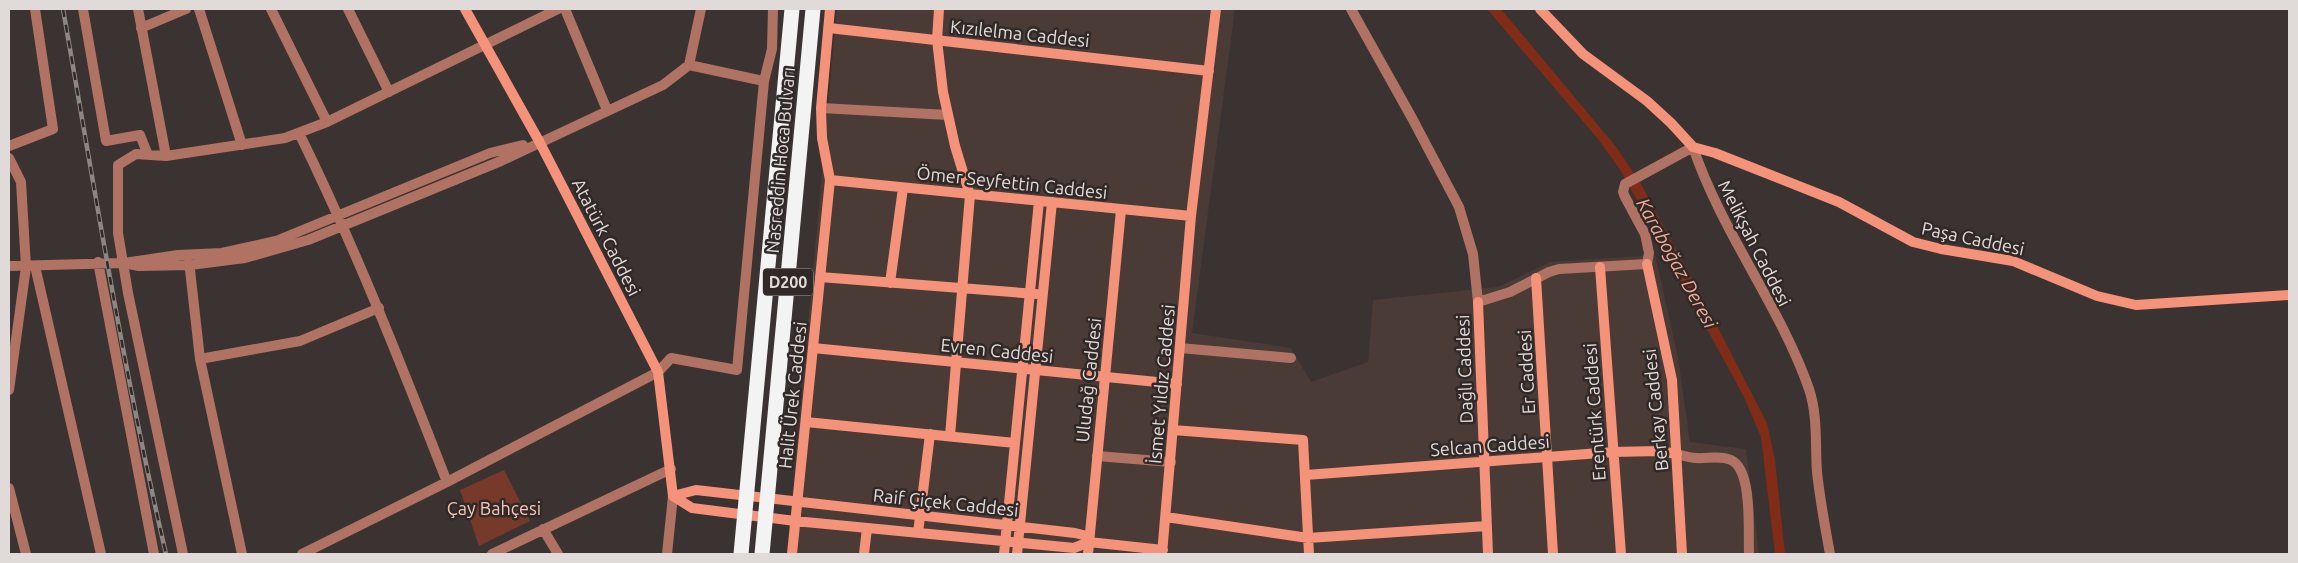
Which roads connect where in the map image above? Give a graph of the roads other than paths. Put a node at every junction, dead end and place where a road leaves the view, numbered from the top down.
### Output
1 (35, 9) edge
2 (83, 9) edge
3 (138, 9) edge
4 (186, 9) edge
5 (199, 9) edge
6 (271, 9) edge
7 (348, 9) edge
8 (465, 9) edge
9 (558, 9) edge
10 (565, 9) edge
11 (701, 9) edge
12 (773, 9) edge
13 (792, 9) edge
14 (813, 9) edge
15 (830, 9) edge
16 (939, 9) edge
17 (1216, 9) edge
18 (1540, 9) edge
19 (1352, 10) edge
20 (141, 28) junction
21 (829, 28) junction
22 (937, 40) junction
23 (484, 44) junction
24 (688, 65) junction
25 (1209, 71) junction
26 (764, 81) junction
27 (389, 92) junction
28 (822, 108) junction
29 (608, 110) junction
30 (948, 115) junction
31 (327, 122) junction
32 (299, 133) junction
33 (539, 141) junction
34 (242, 145) junction
35 (9, 146) edge
36 (1693, 147) junction
37 (148, 155) junction
38 (166, 156) junction
39 (11, 164) edge
40 (830, 180) junction
41 (903, 188) junction
42 (970, 195) junction
43 (1039, 201) junction
44 (1052, 202) junction
45 (1121, 210) junction
46 (1191, 216) junction
47 (341, 221) junction
48 (188, 255) junction
49 (98, 262) junction
50 (124, 262) junction
51 (1647, 264) junction
52 (9, 266) edge
53 (30, 266) junction
54 (190, 266) junction
55 (1600, 268) junction
56 (820, 277) junction
57 (1536, 278) junction
58 (890, 283) junction
59 (963, 288) junction
60 (1030, 293) junction
61 (1042, 294) junction
62 (2289, 295) edge
63 (1478, 302) junction
64 (379, 308) junction
65 (12, 348) edge
66 (813, 348) junction
67 (1180, 348) junction
68 (1291, 358) dead end
69 (200, 359) junction
70 (957, 362) junction
71 (1022, 368) junction
72 (1035, 370) junction
73 (658, 372) junction
74 (1104, 376) junction
75 (1177, 384) junction
76 (9, 390) edge
77 (806, 422) junction
78 (1173, 430) junction
79 (930, 434) junction
80 (950, 436) junction
81 (1015, 443) junction
82 (1614, 452) junction
83 (1677, 454) junction
84 (1097, 456) junction
85 (1547, 458) junction
86 (1170, 462) junction
87 (1484, 462) junction
88 (671, 469) junction
89 (1306, 475) junction
90 (447, 482) junction
91 (9, 488) edge
92 (672, 496) junction
93 (747, 496) junction
94 (768, 498) junction
95 (797, 502) junction
96 (745, 515) junction
97 (920, 516) junction
98 (766, 517) junction
99 (1166, 517) junction
100 (795, 521) junction
101 (1007, 525) junction
102 (1487, 526) junction
103 (1020, 527) junction
104 (866, 528) junction
105 (543, 529) junction
106 (918, 533) junction
107 (1308, 538) junction
108 (1005, 542) junction
109 (1019, 542) junction
110 (1089, 542) junction
111 (1163, 552) edge
112 (26, 554) edge
113 (101, 554) edge
114 (154, 554) edge
115 (183, 554) edge
116 (242, 554) edge
117 (302, 554) edge
118 (492, 554) edge
119 (558, 554) edge
120 (668, 554) edge
121 (742, 554) edge
122 (762, 554) edge
123 (792, 554) edge
124 (864, 554) edge
125 (1004, 554) edge
126 (1018, 554) edge
127 (1088, 554) edge
128 (1309, 554) edge
129 (1488, 554) edge
130 (1553, 554) edge
131 (1621, 554) edge
132 (1682, 554) edge
133 (1749, 554) edge
134 (1830, 554) edge

1 - 35 street
2 - 37 street
3 - 20 street
4 - 20 street
5 - 34 street
6 - 31 street
7 - 27 street
8 - 23 street, Atatürk Caddesi
9 - 23 street
10 - 29 street
11 - 24 street
12 - 26 street
13 - 93 highway, Nasreddin Hoca Bulvarı / D200
14 - 94 highway, Nasreddin Hoca Bulvarı / D200
15 - 21 street, Halit Ürek Caddesi
16 - 22 street
17 - 25 street, İsmet Yıldız Caddesi
18 - 36 street, Melikşah Caddesi
19 - 63 street
20 - 38 street
21 - 22 street, Kızılelma Caddesi
21 - 28 street, Halit Ürek Caddesi
22 - 25 street, Kızılelma Caddesi
22 - 30 street
23 - 27 street
23 - 33 street, Atatürk Caddesi
24 - 26 street
24 - 29 street
25 - 46 street, İsmet Yıldız Caddesi
26 - 73 street
27 - 31 street
28 - 30 street
28 - 40 street, Halit Ürek Caddesi
29 - 33 street
30 - 42 street
31 - 32 street
32 - 34 street
32 - 47 street
33 - 47 street
33 - 73 street, Atatürk Caddesi
34 - 38 street
36 - 51 street
36 - 62 street, Paşa Caddesi
36 - 134 street, Melikşah Caddesi
37 - 38 street
37 - 50 street
39 - 53 street
40 - 41 street, Ömer Seyfettin Caddesi
40 - 56 street, Halit Ürek Caddesi
41 - 42 street, Ömer Seyfettin Caddesi
41 - 58 street
42 - 43 street, Ömer Seyfettin Caddesi
42 - 59 street
43 - 44 street, Ömer Seyfettin Caddesi
43 - 60 street
44 - 45 street, Ömer Seyfettin Caddesi
44 - 61 street
45 - 46 street, Ömer Seyfettin Caddesi
45 - 74 street, Uludağ Caddesi
46 - 67 street, İsmet Yıldız Caddesi
47 - 48 street
47 - 54 street
47 - 64 street
48 - 50 street
48 - 54 street
49 - 50 street
49 - 53 street
49 - 114 street
50 - 54 street
50 - 115 street
51 - 55 street
51 - 83 street, Berkay Caddesi
52 - 53 street
53 - 65 street
53 - 113 street
54 - 69 street
55 - 57 street
55 - 82 street, Erentürk Caddesi
56 - 58 street
56 - 66 street, Halit Ürek Caddesi
57 - 63 street
57 - 85 street, Er Caddesi
58 - 59 street
59 - 60 street
59 - 70 street
60 - 61 street
60 - 71 street
61 - 72 street
63 - 87 street, Dağlı Caddesi
64 - 69 street
64 - 90 street
65 - 76 street
66 - 70 street, Evren Caddesi
66 - 77 street, Halit Ürek Caddesi
67 - 68 street
67 - 75 street, İsmet Yıldız Caddesi
69 - 116 street
70 - 71 street, Evren Caddesi
70 - 80 street
71 - 72 street, Evren Caddesi
71 - 81 street
72 - 74 street, Evren Caddesi
72 - 103 street
73 - 88 street, Atatürk Caddesi
73 - 90 street
74 - 75 street, Evren Caddesi
74 - 84 street, Uludağ Caddesi
75 - 78 street, İsmet Yıldız Caddesi
77 - 79 street
77 - 95 street, Halit Ürek Caddesi
78 - 86 street, İsmet Yıldız Caddesi
78 - 89 street
79 - 80 street
79 - 97 street
80 - 81 street
81 - 101 street
82 - 83 street, Selcan Caddesi
82 - 85 street, Selcan Caddesi
82 - 131 street, Erentürk Caddesi
83 - 132 street, Berkay Caddesi
83 - 133 street
84 - 86 street
84 - 110 street, Uludağ Caddesi
85 - 87 street, Selcan Caddesi
85 - 130 street, Er Caddesi
86 - 99 street, İsmet Yıldız Caddesi
87 - 89 street, Selcan Caddesi
87 - 102 street, Dağlı Caddesi
88 - 92 street, Atatürk Caddesi
88 - 105 street
89 - 107 street
90 - 117 street
91 - 112 street
92 - 93 street, Raif Çiçek Caddesi
92 - 96 street, Raif Çiçek Caddesi
92 - 120 street
93 - 94 street, Raif Çiçek Caddesi
93 - 96 highway, Nasreddin Hoca Bulvarı / D200
94 - 95 street, Raif Çiçek Caddesi
94 - 98 highway, Nasreddin Hoca Bulvarı / D200
95 - 97 street, Raif Çiçek Caddesi
95 - 100 street, Halit Ürek Caddesi
96 - 98 street, Raif Çiçek Caddesi
96 - 121 highway, Nasreddin Hoca Bulvarı / D200
97 - 101 street, Raif Çiçek Caddesi
97 - 106 street
98 - 100 street, Raif Çiçek Caddesi
98 - 122 highway, Nasreddin Hoca Bulvarı / D200
99 - 107 street
99 - 111 street, İsmet Yıldız Caddesi
100 - 104 street, Raif Çiçek Caddesi
100 - 123 street, Halit Ürek Caddesi
101 - 103 street, Raif Çiçek Caddesi
101 - 108 street
102 - 107 street
102 - 129 street, Dağlı Caddesi
103 - 109 street
103 - 110 street, Raif Çiçek Caddesi
104 - 106 street, Raif Çiçek Caddesi
104 - 124 street
105 - 118 street
105 - 119 street
106 - 108 street, Raif Çiçek Caddesi
107 - 128 street
108 - 109 street, Raif Çiçek Caddesi
108 - 125 street
109 - 110 street, Raif Çiçek Caddesi
109 - 126 street
110 - 111 street, Raif Çiçek Caddesi
110 - 127 street, Uludağ Caddesi

